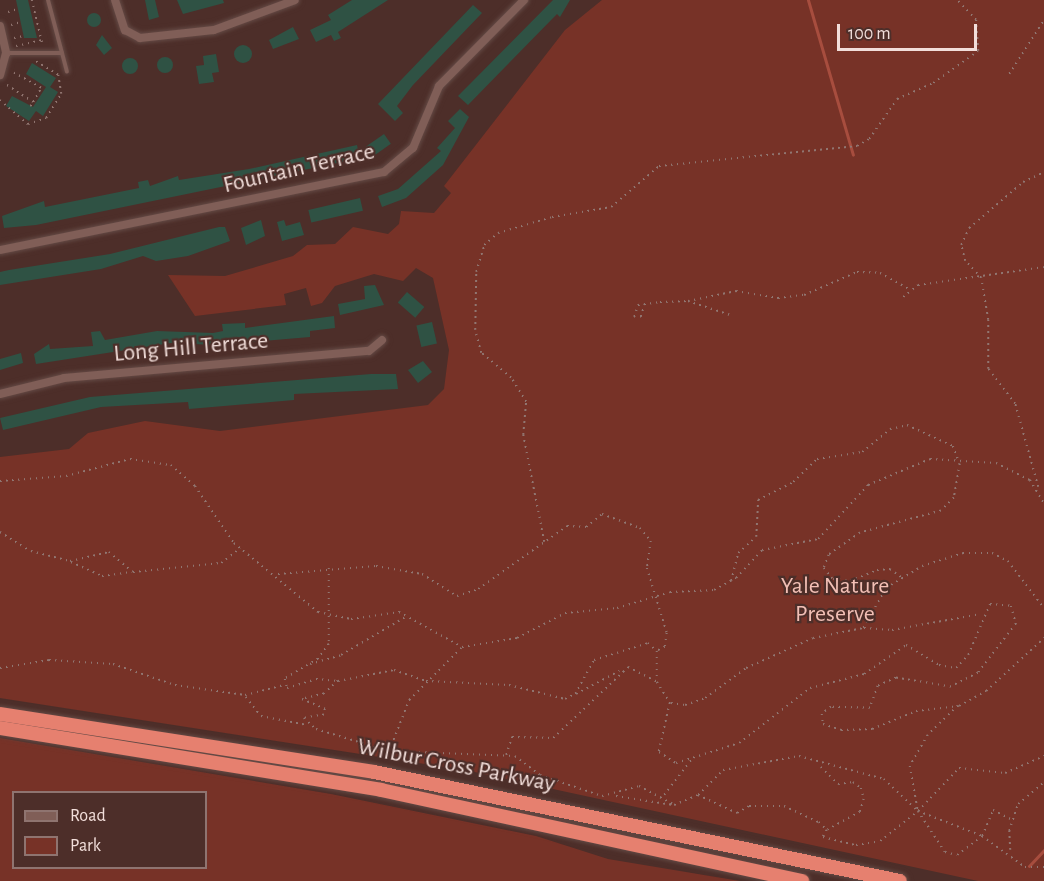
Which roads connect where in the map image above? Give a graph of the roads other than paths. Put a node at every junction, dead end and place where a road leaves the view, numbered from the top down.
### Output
1 (48, 0) edge
2 (116, 0) edge
3 (295, 0) edge
4 (524, 0) edge
5 (0, 26) edge
6 (6, 53) junction
7 (62, 53) junction
8 (67, 72) dead end
9 (0, 75) edge
10 (0, 250) edge
11 (382, 340) dead end
12 (0, 393) edge
13 (0, 714) edge
14 (0, 728) edge
15 (802, 881) edge
16 (900, 881) edge

1 - 7 lane
2 - 3 street
4 - 10 street, Fountain Terrace
5 - 6 street
6 - 7 lane
6 - 9 street
7 - 8 lane
11 - 12 street, Long Hill Terrace
13 - 16 highway, Wilbur Cross Parkway
14 - 15 highway, Wilbur Cross Parkway

